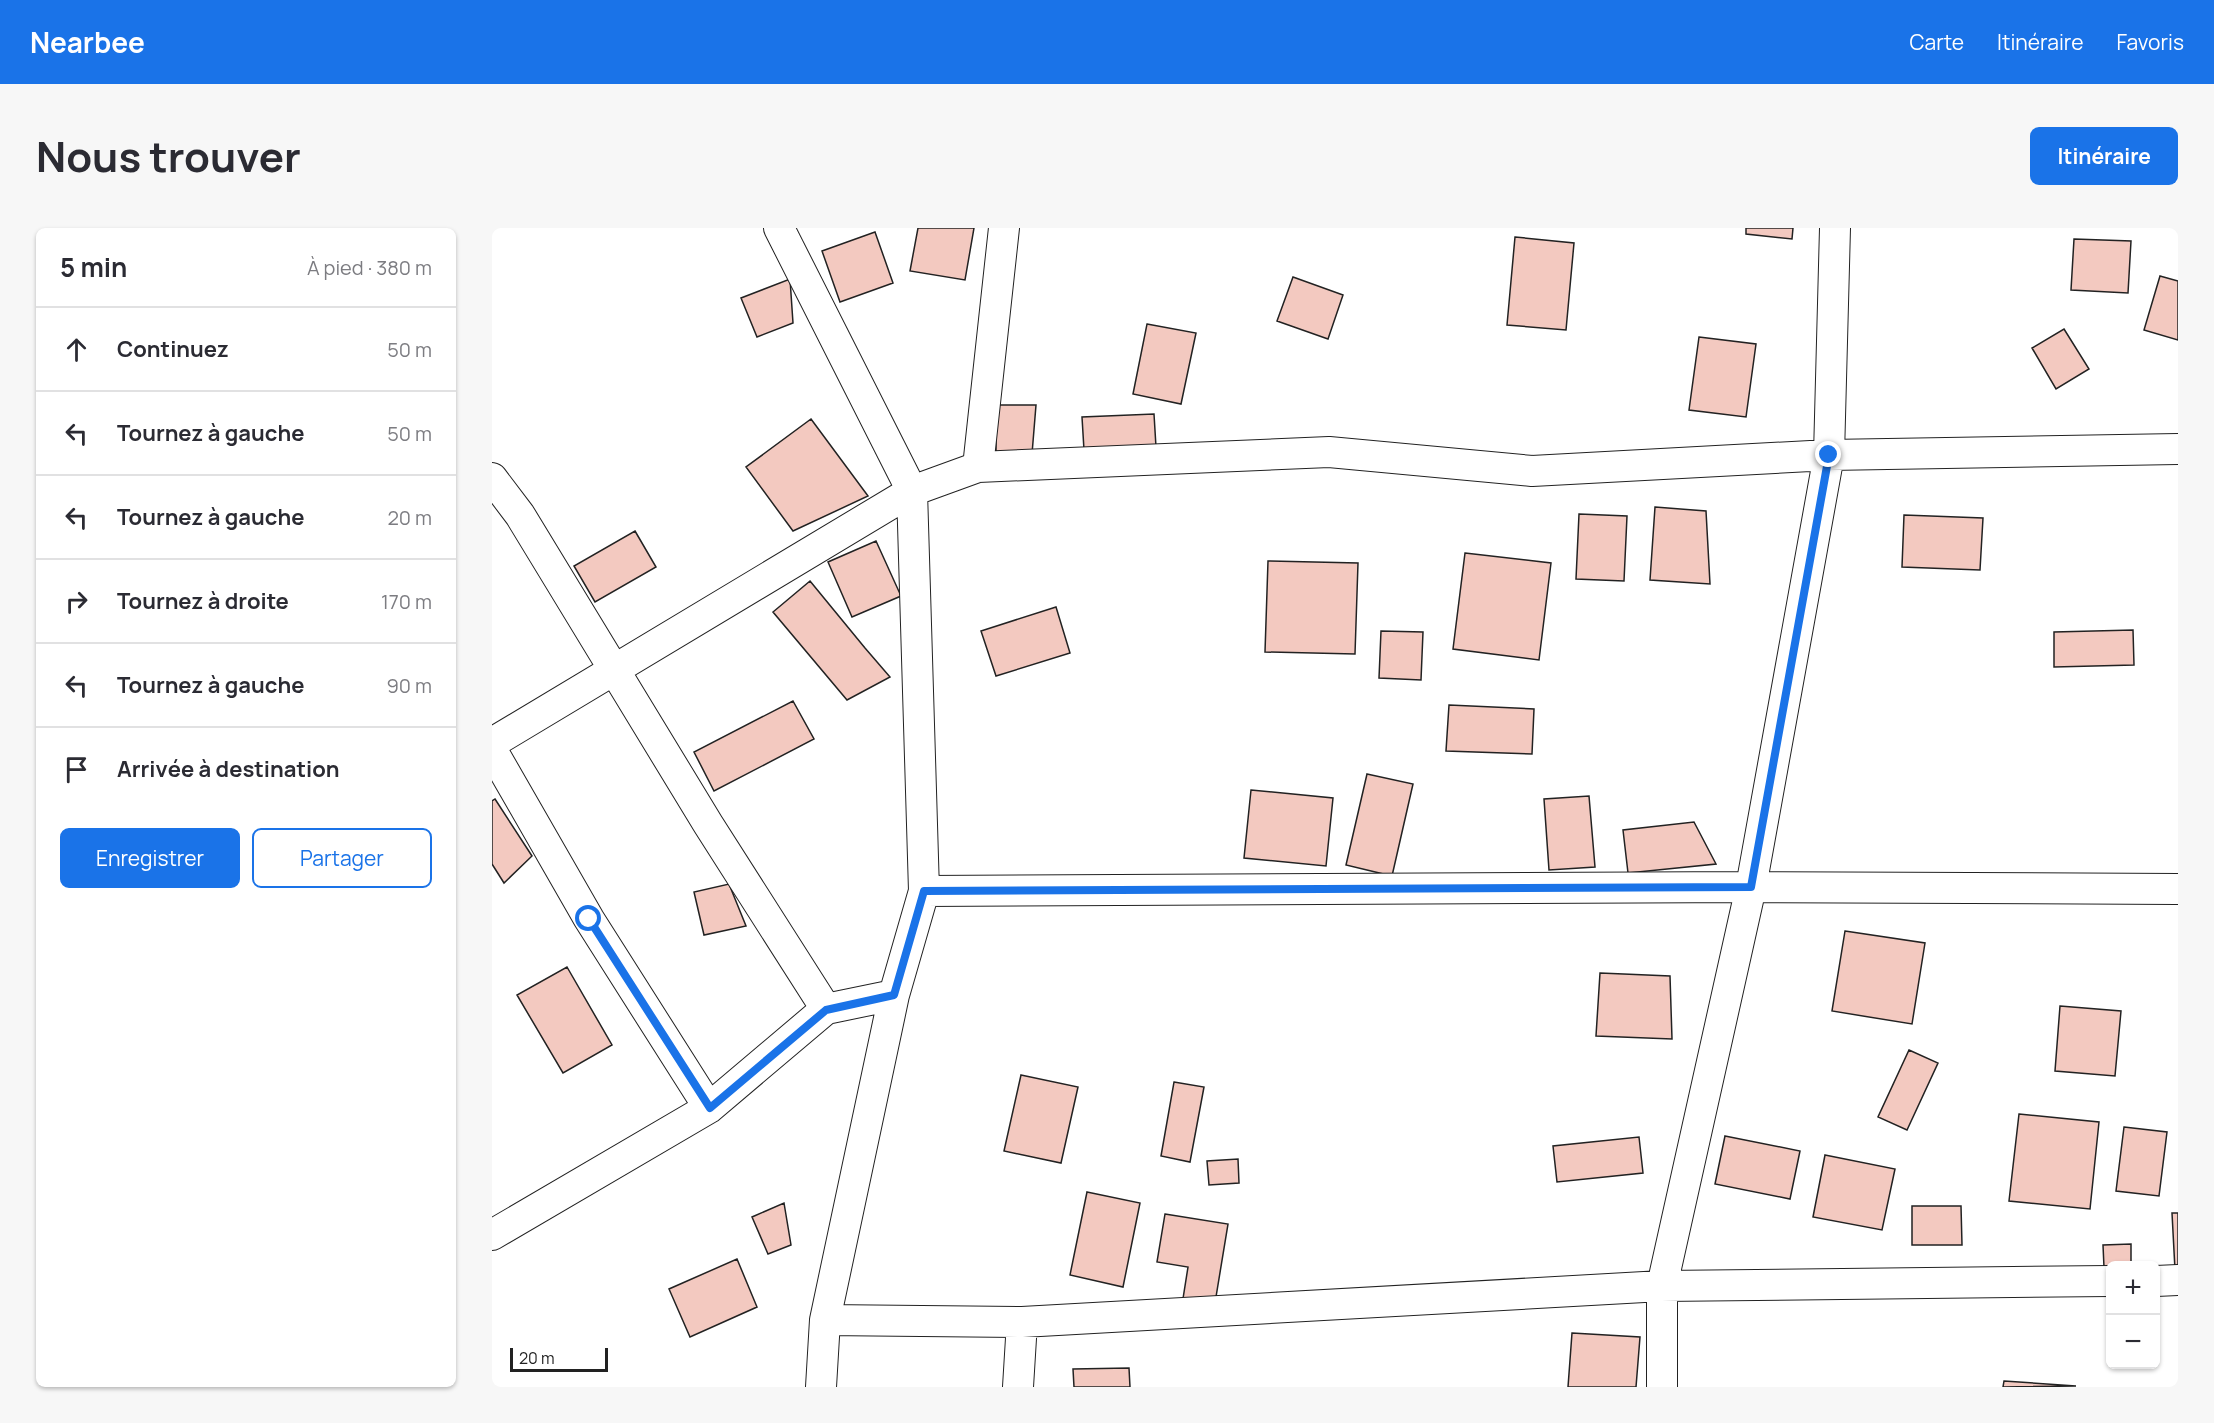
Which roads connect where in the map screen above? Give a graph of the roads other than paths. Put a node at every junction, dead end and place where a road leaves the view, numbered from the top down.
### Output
1 (779, 228) edge
2 (1004, 228) edge
3 (1835, 228) edge
4 (2178, 448) edge
5 (1829, 455) junction
6 (978, 467) junction
7 (492, 478) edge
8 (912, 490) junction
9 (616, 669) junction
10 (492, 743) edge
11 (492, 750) edge
12 (1751, 887) junction
13 (2178, 889) edge
14 (924, 891) junction
15 (894, 995) junction
16 (826, 1010) junction
17 (710, 1108) junction
18 (492, 1235) edge
19 (2178, 1280) edge
20 (2106, 1281) edge
21 (2160, 1281) edge
22 (1662, 1286) junction
23 (825, 1320) junction
24 (1022, 1322) junction
25 (821, 1387) edge
26 (1018, 1387) edge
27 (1662, 1387) edge

1 - 8 street
2 - 6 street
3 - 5 street
4 - 5 street
5 - 6 street
5 - 12 street
6 - 8 street
7 - 9 street
8 - 9 street
8 - 14 street
9 - 10 street
9 - 16 street
11 - 17 street
12 - 13 street
12 - 14 street
12 - 22 street
14 - 15 street
15 - 16 street
15 - 23 street
16 - 17 street
17 - 18 street
19 - 21 street
20 - 22 street
22 - 24 street
22 - 27 street
23 - 24 street
23 - 25 street
24 - 26 street

